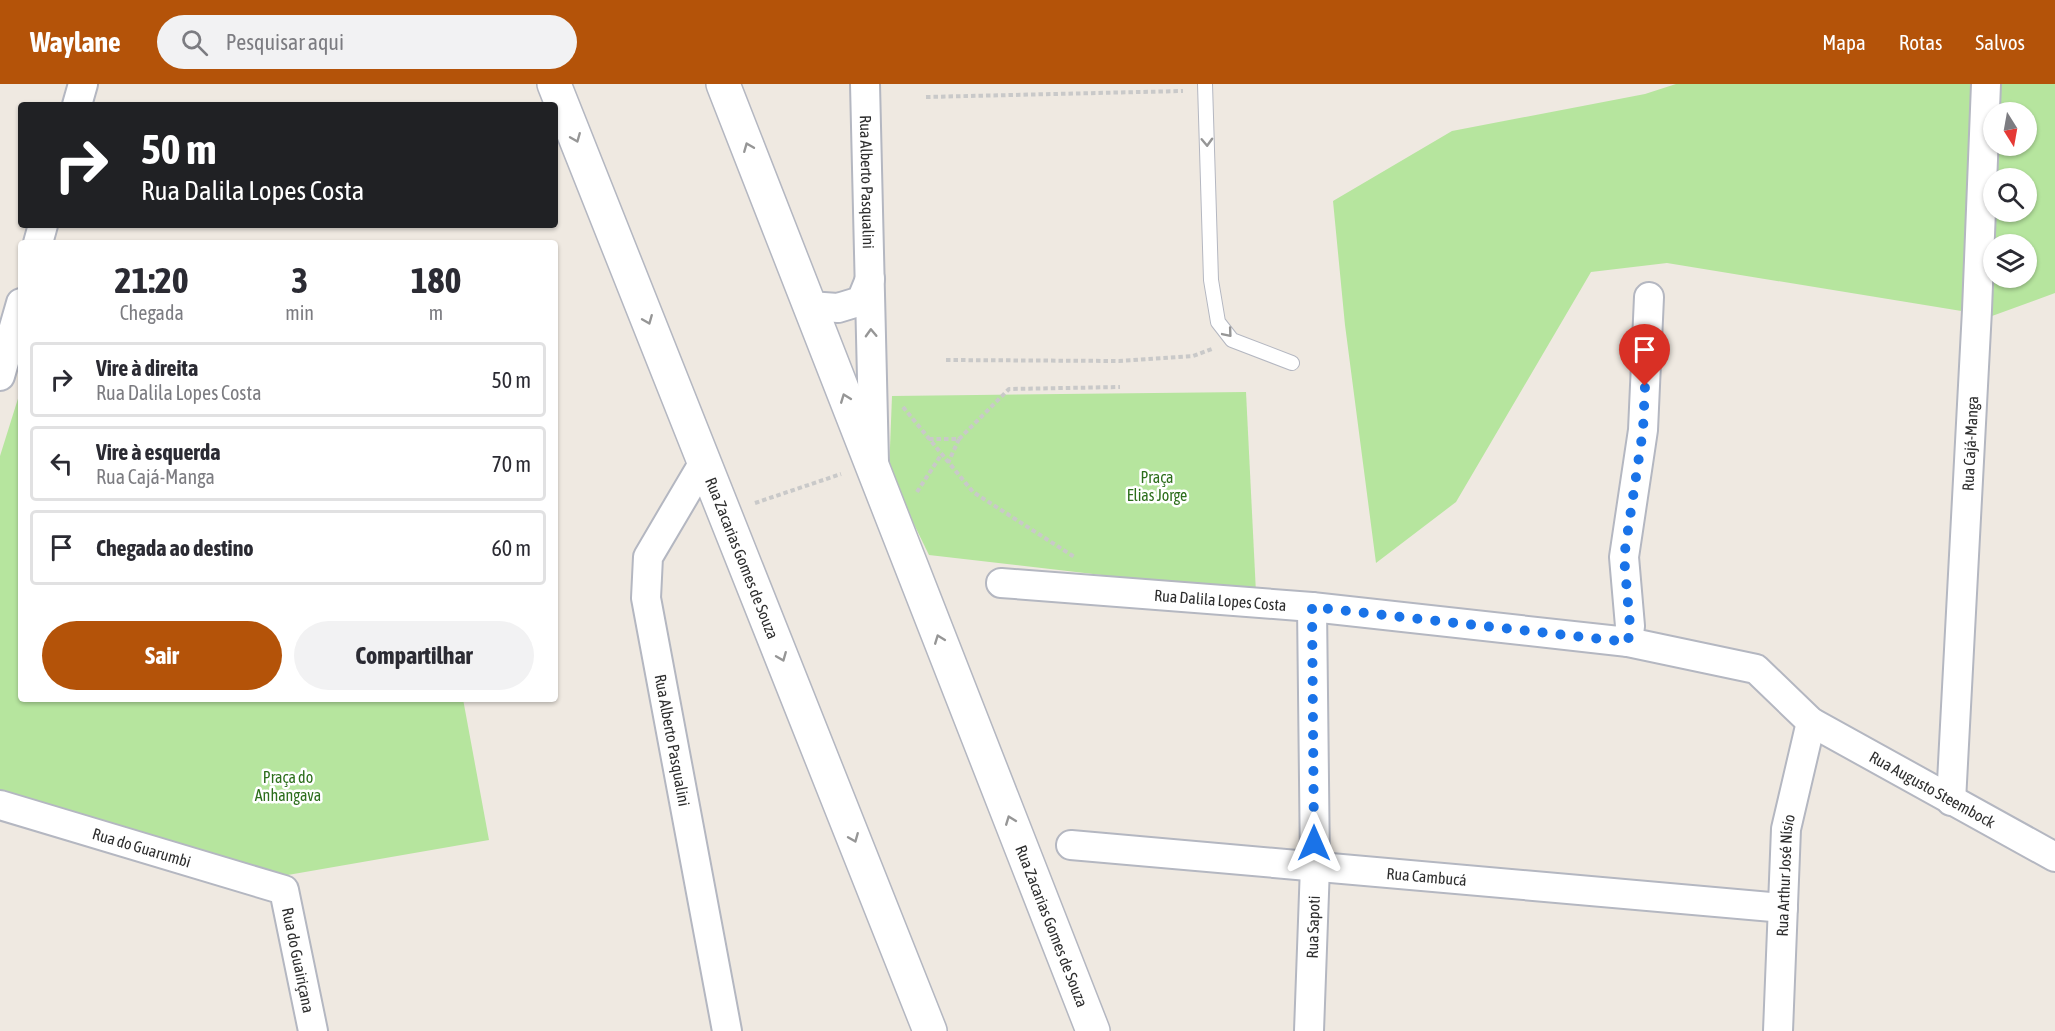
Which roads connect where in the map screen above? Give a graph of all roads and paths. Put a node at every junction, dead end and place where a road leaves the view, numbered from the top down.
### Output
1 (84, 84) edge
2 (554, 84) edge
3 (723, 84) edge
4 (865, 84) edge
5 (1986, 84) edge
6 (1205, 87) edge
7 (926, 97) dead end
8 (78, 102) edge
9 (870, 279) junction
10 (1648, 297) dead end
11 (809, 306) junction
12 (18, 313) edge
13 (1232, 340) junction
14 (946, 360) dead end
15 (1292, 363) dead end
16 (872, 368) junction
17 (0, 376) edge
18 (1119, 387) dead end
19 (928, 439) junction
20 (959, 439) junction
21 (704, 462) junction
22 (948, 463) junction
23 (873, 470) junction
24 (725, 514) junction
25 (1077, 558) dead end
26 (1001, 583) dead end
27 (1312, 607) junction
28 (1628, 642) junction
29 (1811, 722) junction
30 (1951, 801) junction
31 (0, 806) edge
32 (1071, 845) dead end
33 (2055, 857) edge
34 (1315, 866) junction
35 (284, 890) joint
36 (1783, 908) junction
37 (313, 1031) edge
38 (727, 1031) edge
39 (930, 1031) edge
40 (1093, 1031) edge
41 (1309, 1031) edge
42 (1778, 1031) edge

1 - 8 street
2 -> 21 main road, Rua Zacarias Gomes de Souza
11 -> 3 main road, Rua Zacarias Gomes de Souza
4 - 9 street, Rua Alberto Pasqualini
5 - 30 street, Rua Cajá-Manga
6 - 7 path
6 -> 13 lane
9 - 11 street
16 -> 9 street, Rua Alberto Pasqualini
10 - 28 street
23 -> 11 main road, Rua Zacarias Gomes de Souza
12 - 17 street
13 - 14 path
13 - 15 lane
16 - 19 path
16 - 23 street, Rua Alberto Pasqualini
18 - 20 path
19 - 20 path
19 - 22 path
20 - 22 path
21 - 24 main road, Rua Zacarias Gomes de Souza
21 - 38 street, Rua Alberto Pasqualini
22 - 25 path
23 - 24 path
40 -> 23 main road, Rua Zacarias Gomes de Souza
24 -> 39 main road, Rua Zacarias Gomes de Souza
26 - 27 street, Rua Dalila Lopes Costa
27 - 28 street, Rua Dalila Lopes Costa
27 - 34 street, Rua Sapoti
28 - 29 street, Rua Dalila Lopes Costa
29 - 30 street, Rua Augusto Steembock
29 - 36 street, Rua Arthur José Nísio
30 - 33 street, Rua Augusto Steembock
31 - 35 street, Rua do Guarumbi
32 - 34 street, Rua Cambucá
34 - 36 street, Rua Cambucá
34 - 41 street, Rua Sapoti
35 - 37 street, Rua do Guairiçana
36 - 42 street, Rua Arthur José Nísio

